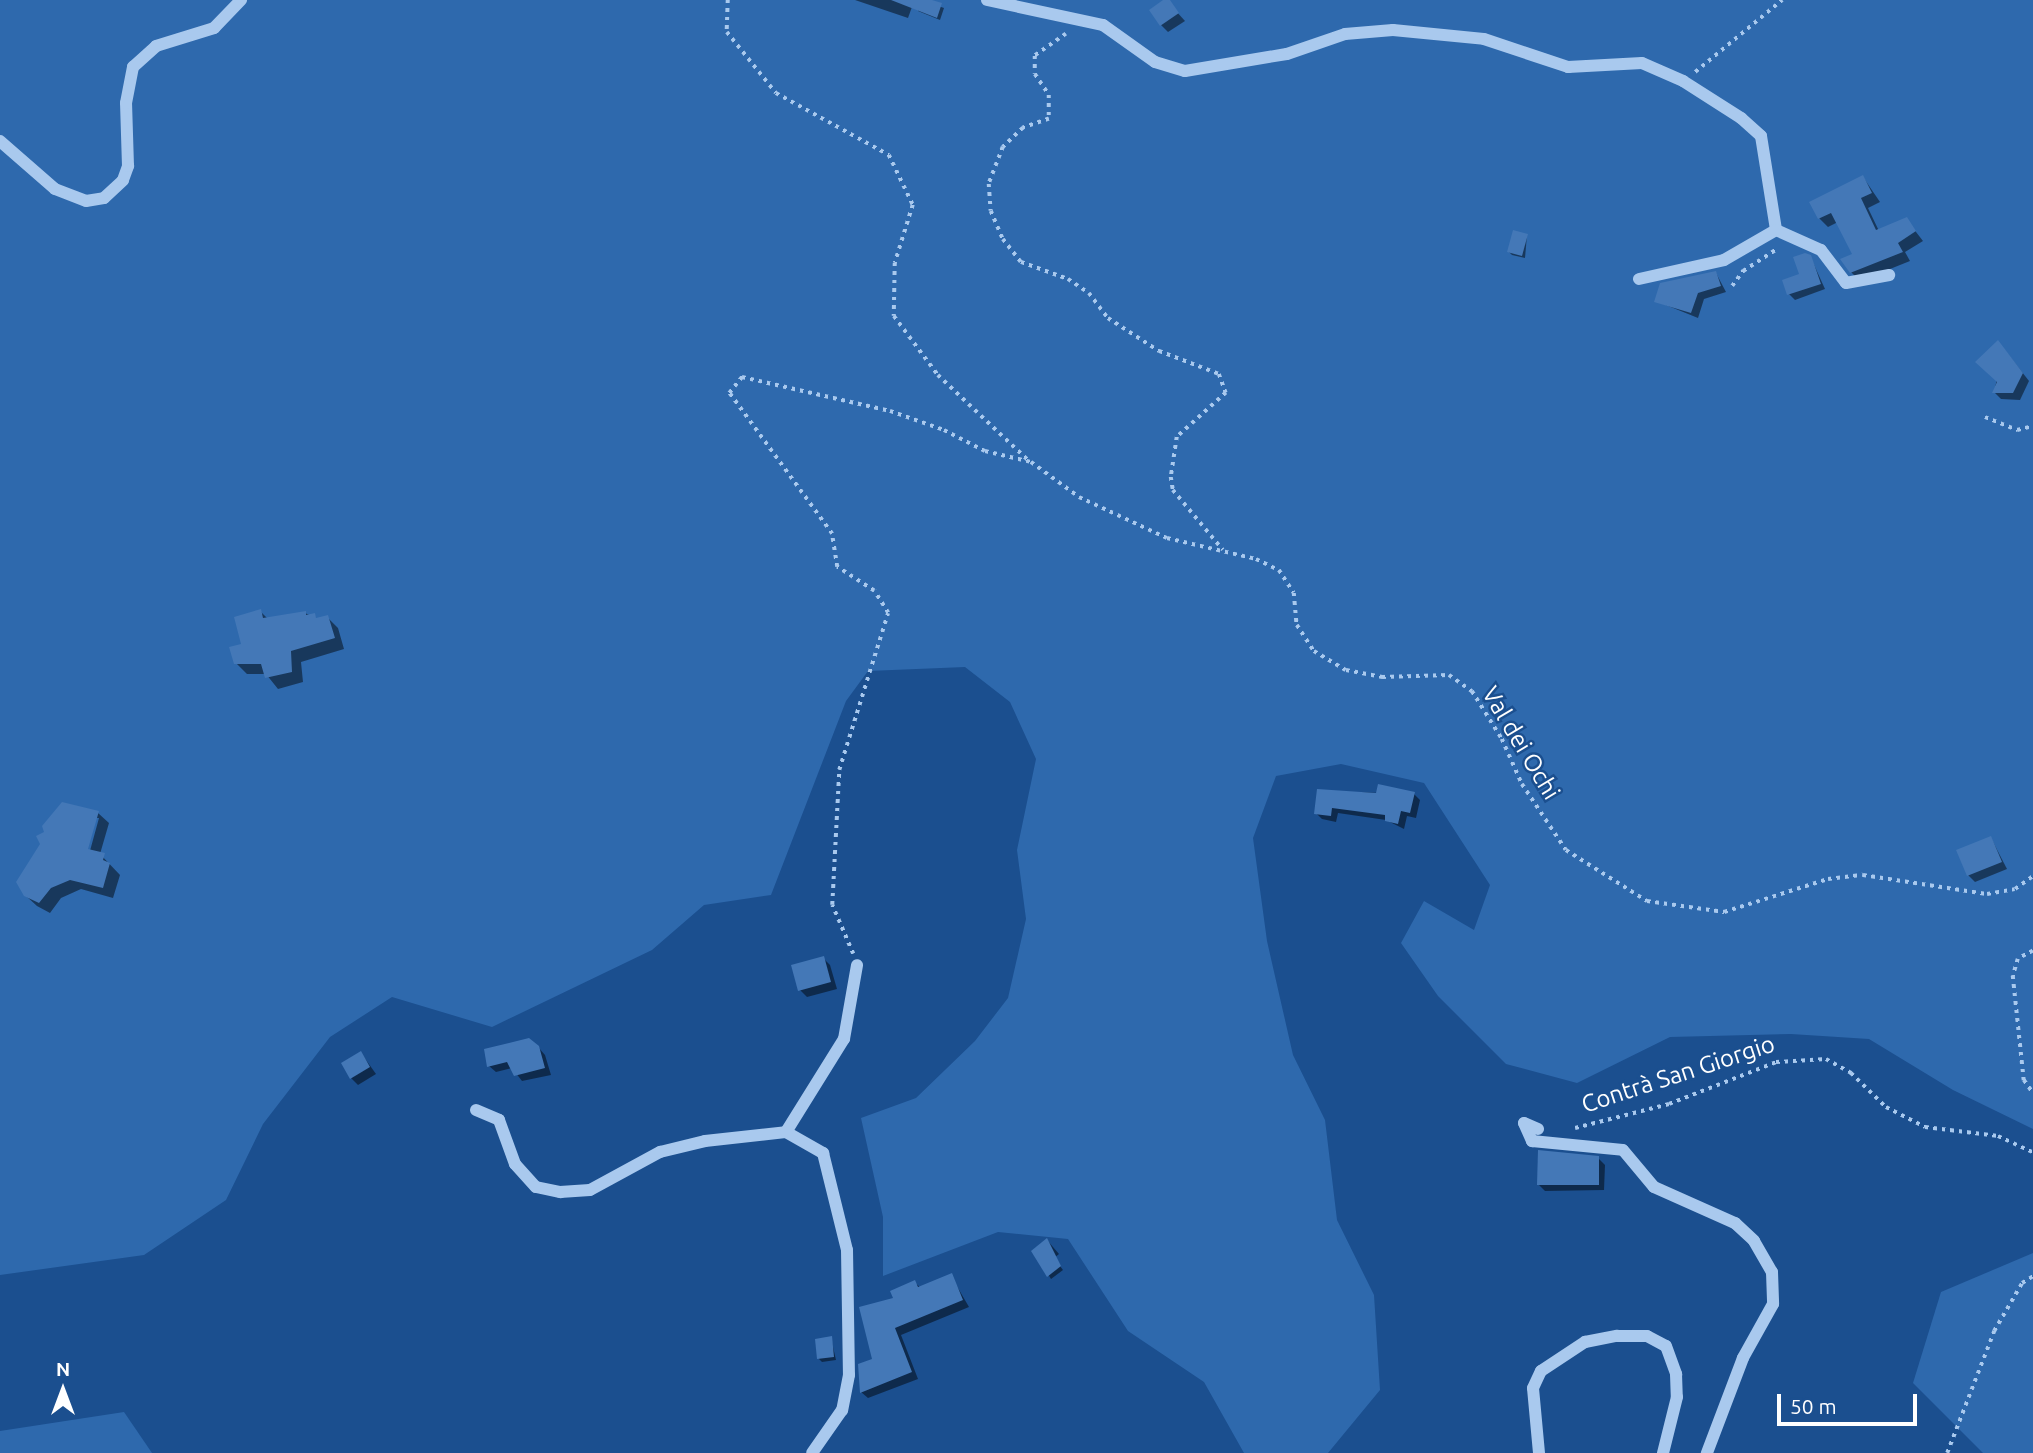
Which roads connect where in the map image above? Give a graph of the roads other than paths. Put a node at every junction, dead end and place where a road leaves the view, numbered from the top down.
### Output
1 (241, 0) edge
2 (987, 0) edge
3 (0, 141) edge
4 (1782, 232) junction
5 (1889, 275) dead end
6 (1639, 279) dead end
7 (858, 965) road end
8 (476, 1110) dead end
9 (1538, 1129) dead end
10 (786, 1132) junction
11 (812, 1453) edge
12 (1539, 1453) edge
13 (1663, 1453) edge
14 (1706, 1453) edge

1 - 3 street
2 - 4 street
4 - 5 street
4 - 6 street
7 - 10 street
8 - 10 street
9 - 14 street, Contrà San Giorgio
10 - 11 street
12 - 13 street

